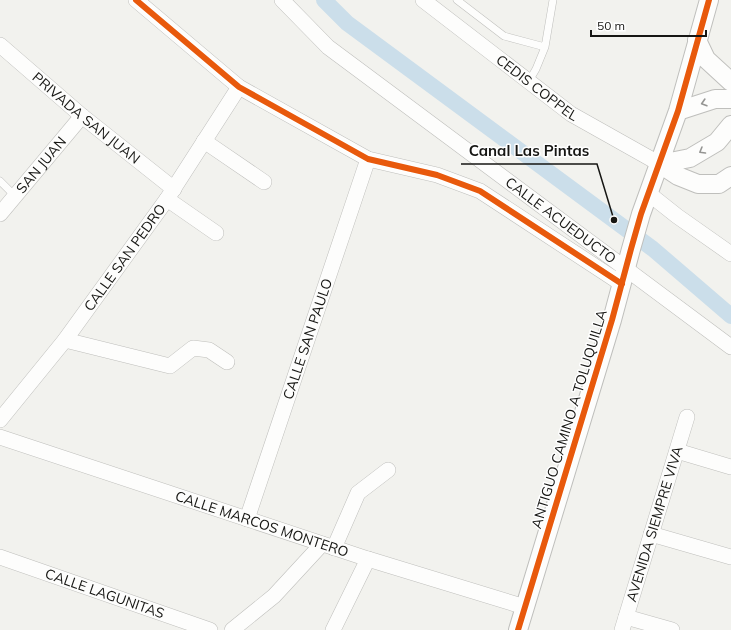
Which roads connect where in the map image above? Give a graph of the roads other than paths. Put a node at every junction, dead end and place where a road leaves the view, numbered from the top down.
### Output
1 (136, 0) edge
2 (282, 0) edge
3 (422, 0) edge
4 (457, 0) edge
5 (553, 0) edge
6 (709, 0) edge
7 (697, 40) junction
8 (0, 45) edge
9 (545, 47) junction
10 (529, 82) junction
11 (731, 82) edge
12 (239, 87) junction
13 (731, 99) edge
14 (678, 111) junction
15 (82, 116) junction
16 (731, 125) edge
17 (204, 142) junction
18 (368, 159) junction
19 (660, 164) junction
20 (731, 176) edge
21 (0, 181) edge
22 (264, 182) dead end
23 (648, 193) junction
24 (171, 194) junction
25 (15, 196) junction
26 (0, 214) edge
27 (216, 232) dead end
28 (731, 254) edge
29 (624, 276) junction
30 (65, 340) junction
31 (731, 347) edge
32 (227, 362) dead end
33 (687, 417) dead end
34 (0, 420) edge
35 (0, 437) edge
36 (677, 452) junction
37 (731, 467) edge
38 (388, 470) dead end
39 (247, 519) junction
40 (651, 534) junction
41 (328, 546) junction
42 (0, 557) edge
43 (731, 557) edge
44 (368, 559) junction
45 (525, 607) junction
46 (624, 623) edge
47 (210, 630) edge
48 (232, 630) edge
49 (333, 630) edge
50 (518, 630) edge
51 (672, 630) edge

1 - 12 street
2 - 29 street, CALLE ACUEDUCTO
3 - 10 street, CEDIS COPPEL
4 - 9 lane
5 - 9 lane
6 - 7 street, ANTIGUO CAMINO A TOLUQUILLA
7 - 11 street
7 - 14 street, ANTIGUO CAMINO A TOLUQUILLA
8 - 15 street, PRIVADA SAN JUAN
9 - 10 lane
10 - 19 street, CEDIS COPPEL
12 - 17 street, CALLE SAN PEDRO
12 - 18 street
13 -> 14 street
14 - 19 street, ANTIGUO CAMINO A TOLUQUILLA
15 - 24 street, PRIVADA SAN JUAN
15 - 25 street, SAN JUAN
16 -> 19 street
17 - 22 street
17 - 24 street, CALLE SAN PEDRO
18 - 29 street
18 - 39 street, CALLE SAN PAULO
19 - 20 street
19 - 23 street, ANTIGUO CAMINO A TOLUQUILLA
21 - 25 lane
23 - 28 street
23 - 29 street, ANTIGUO CAMINO A TOLUQUILLA
24 - 27 street, PRIVADA SAN JUAN
24 - 30 street, CALLE SAN PEDRO
25 - 26 street, SAN JUAN
29 - 31 street, CALLE ACUEDUCTO
29 - 45 street, ANTIGUO CAMINO A TOLUQUILLA
30 - 32 street
30 - 34 street, CALLE SAN PEDRO
33 - 36 street, AVENIDA SIEMPRE VIVA
35 - 39 street, CALLE MARCOS MONTERO
36 - 37 street
36 - 40 street, AVENIDA SIEMPRE VIVA
38 - 41 street
39 - 41 street, CALLE MARCOS MONTERO
40 - 43 street
40 - 46 street, AVENIDA SIEMPRE VIVA
41 - 44 street, CALLE MARCOS MONTERO
41 - 48 street
42 - 47 street, CALLE LAGUNITAS
44 - 45 street, CALLE MARCOS MONTERO
44 - 49 street
45 - 50 street, ANTIGUO CAMINO A TOLUQUILLA
46 - 51 street

